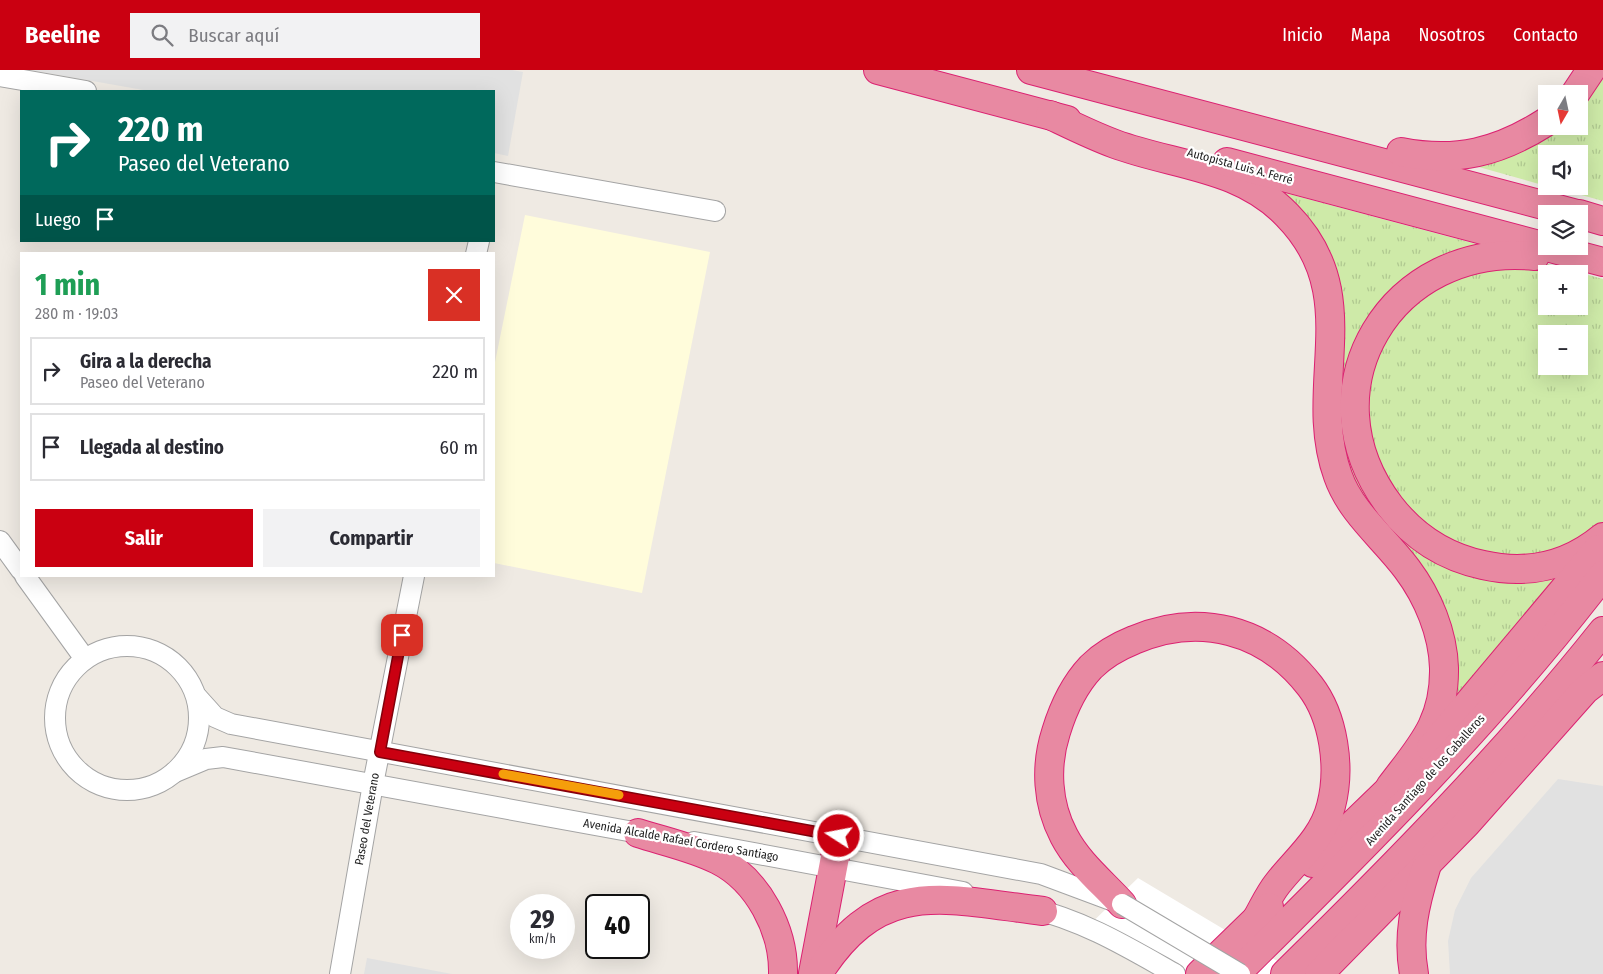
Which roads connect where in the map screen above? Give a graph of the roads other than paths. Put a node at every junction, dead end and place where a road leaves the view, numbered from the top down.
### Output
1 (878, 70) edge
2 (1031, 70) edge
3 (1591, 70) edge
4 (0, 76) edge
5 (1581, 85) edge
6 (80, 90) edge
7 (1050, 115) junction
8 (1538, 127) edge
9 (1276, 134) junction
10 (495, 172) edge
11 (1544, 205) edge
12 (715, 211) dead end
13 (1588, 217) edge
14 (1603, 221) edge
15 (1603, 262) edge
16 (1603, 267) edge
17 (1603, 538) edge
18 (0, 541) edge
19 (1603, 542) edge
20 (20, 569) edge
21 (1603, 575) edge
22 (26, 577) edge
23 (414, 577) edge
24 (1603, 631) edge
25 (85, 659) junction
26 (1603, 661) edge
27 (1594, 683) edge
28 (197, 698) junction
29 (380, 752) junction
30 (175, 772) junction
31 (373, 784) junction
32 (1390, 787) junction
33 (638, 833) junction
34 (839, 836) junction
35 (1427, 864) junction
36 (834, 866) junction
37 (1122, 904) junction
38 (1043, 911) junction
39 (1256, 920) junction
40 (340, 974) edge
41 (783, 974) edge
42 (813, 974) edge
43 (818, 974) edge
44 (1176, 974) edge
45 (1200, 974) edge
46 (1236, 974) edge
47 (1240, 974) edge
48 (1285, 974) edge
49 (1320, 974) edge
50 (1414, 974) edge

1 - 7 highway, Autopista Luis A. Ferré
2 - 9 highway
3 - 5 highway
4 - 6 street
7 - 15 highway, Autopista Luis A. Ferré
7 - 32 highway
8 - 9 highway
9 - 11 highway
10 - 12 street
13 - 14 highway
16 - 17 highway
18 - 20 street
19 - 32 highway
21 - 46 highway, Avenida Santiago de los Caballeros
22 - 25 street
23 - 29 street, Paseo del Veterano
24 - 48 highway
25 - 28 street
25 - 30 street
26 - 27 highway
27 - 35 highway
28 - 29 street
28 - 30 street
29 - 31 street, Paseo del Veterano
29 - 34 street
30 - 31 street, Avenida Alcalde Rafael Cordero Santiago
31 - 33 street, Avenida Alcalde Rafael Cordero Santiago
31 - 40 street, Paseo del Veterano
32 - 39 highway
33 - 36 street, Avenida Alcalde Rafael Cordero Santiago
33 - 41 highway
34 - 36 highway
34 - 37 street
35 - 49 highway
35 - 50 highway
36 - 38 street, Avenida Alcalde Rafael Cordero Santiago
36 - 42 highway
37 - 39 highway
37 - 47 street, bridge
38 - 43 highway
38 - 44 street, Avenida Alcalde Rafael Cordero Santiago
39 - 45 highway

